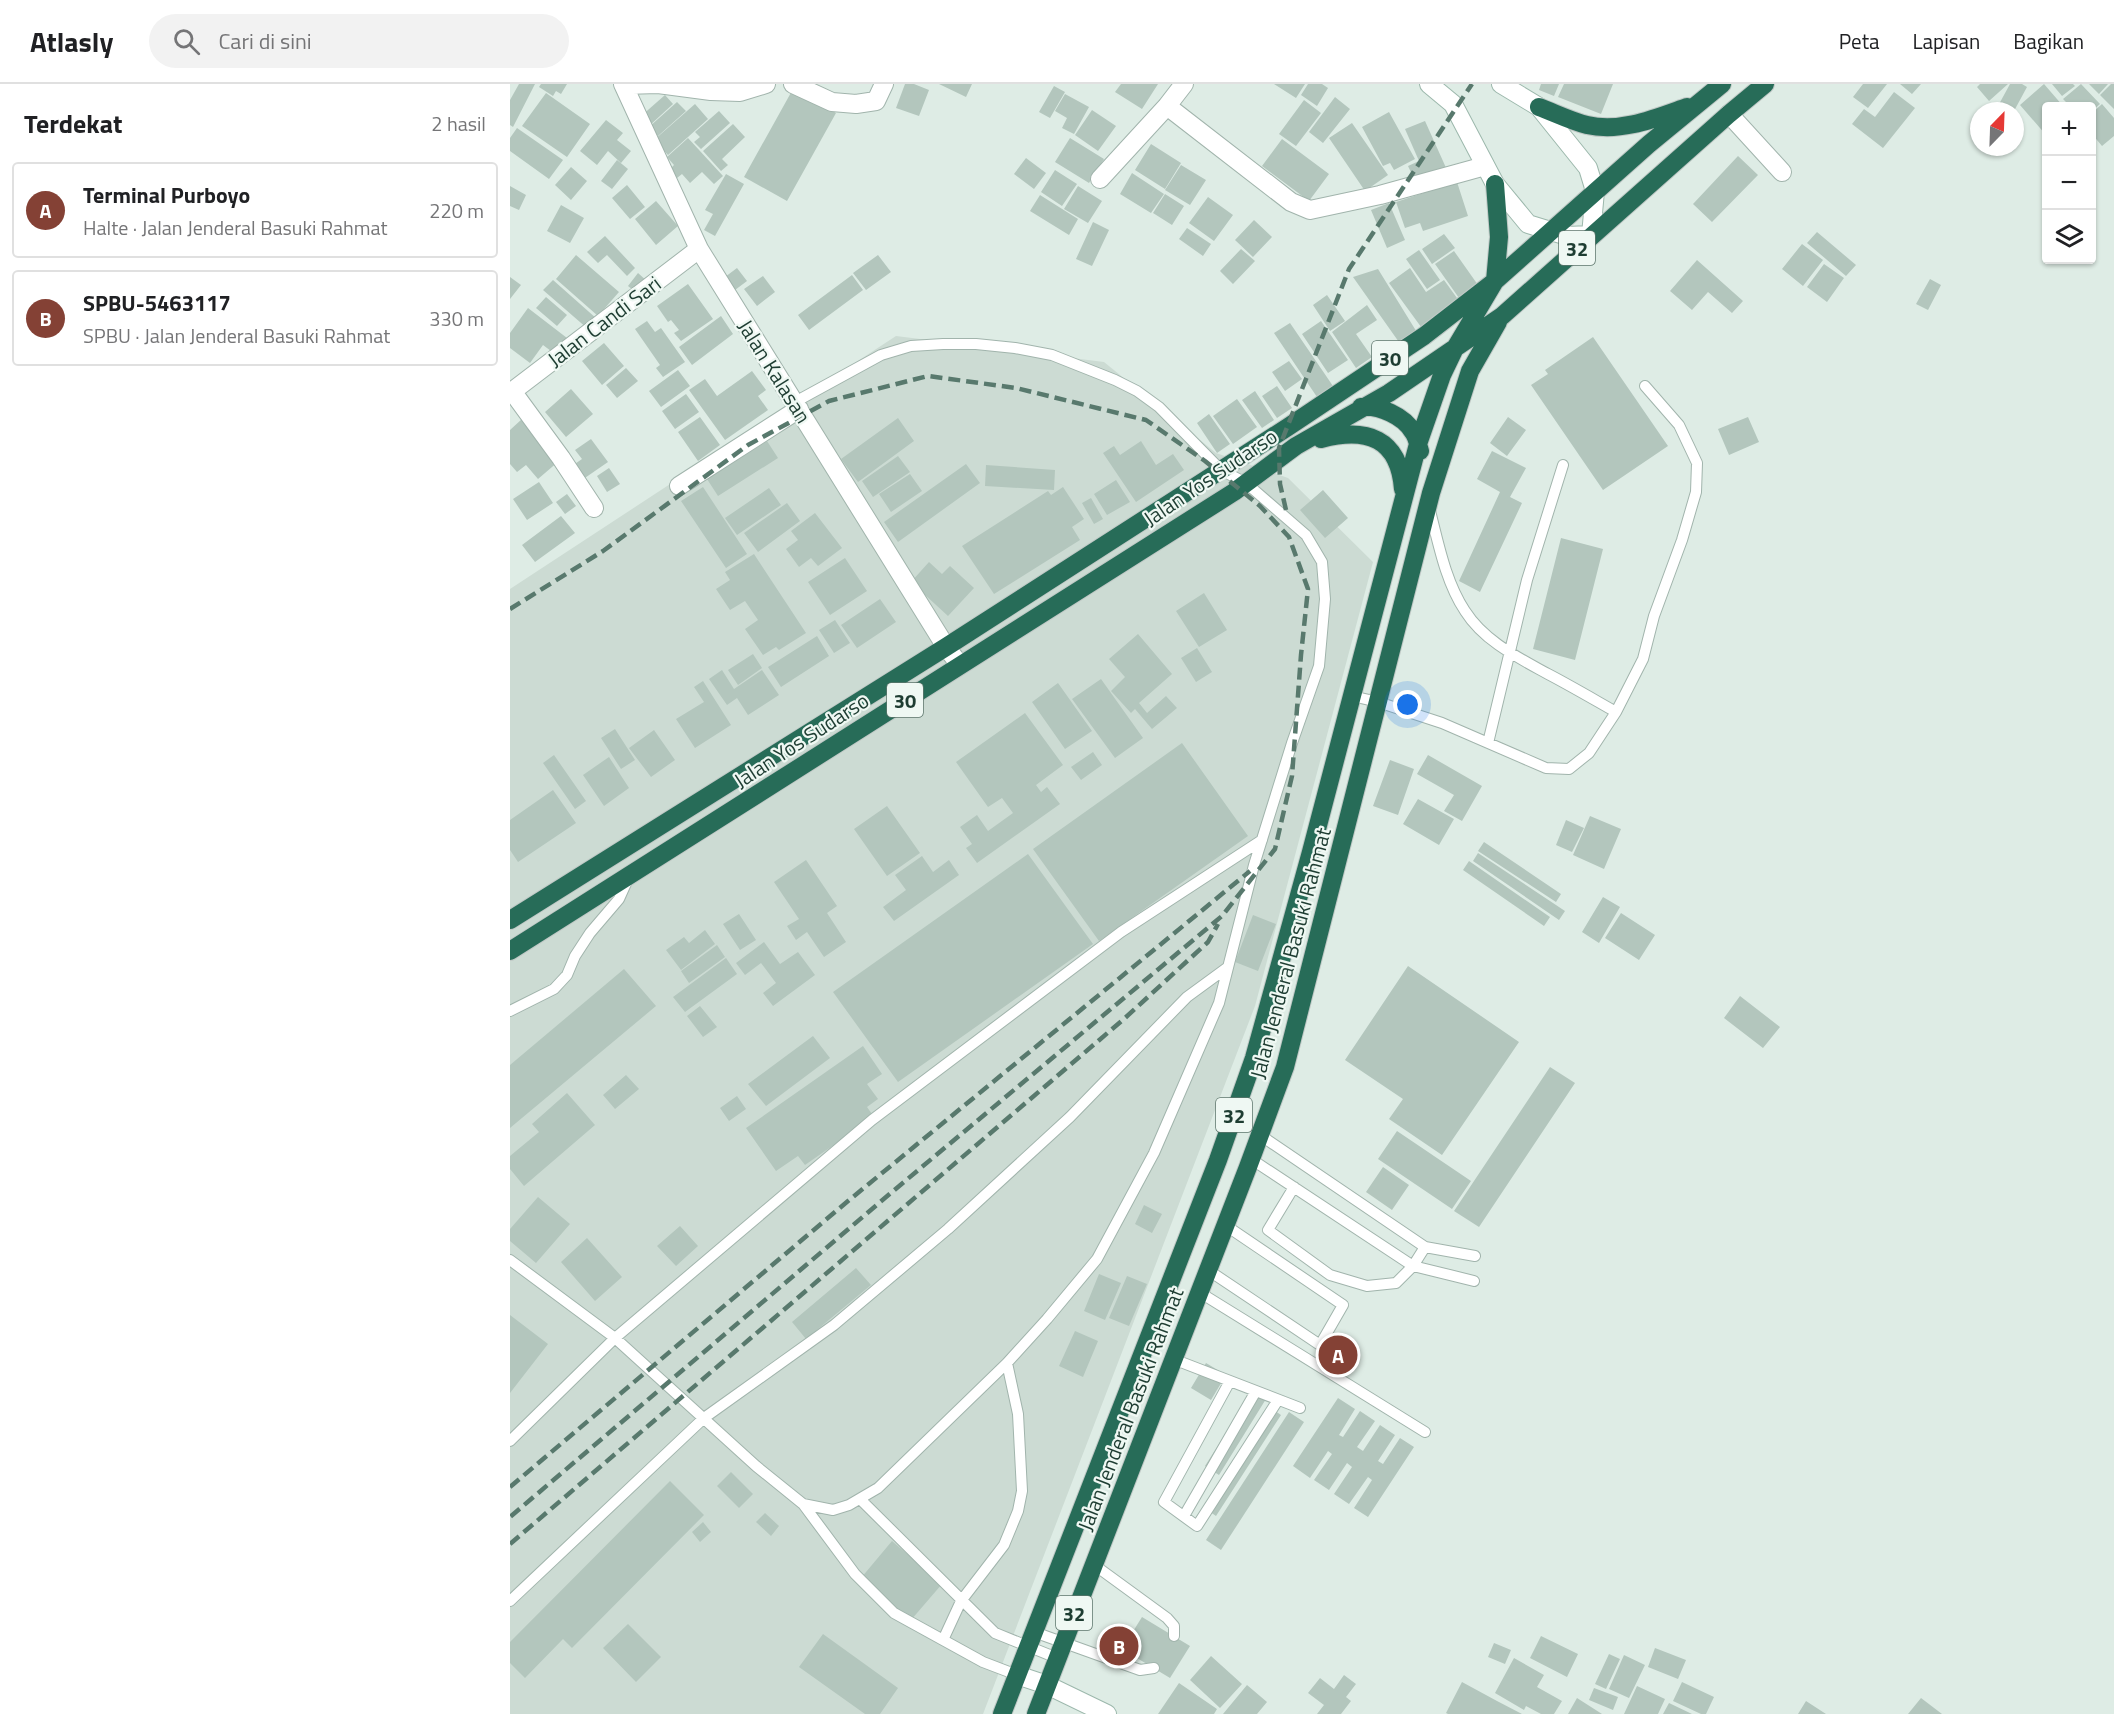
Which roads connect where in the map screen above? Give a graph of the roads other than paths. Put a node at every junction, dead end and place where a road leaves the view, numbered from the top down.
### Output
1 (766, 84) edge
2 (793, 84) edge
3 (884, 84) edge
4 (1184, 84) edge
5 (1429, 84) edge
6 (1501, 84) edge
7 (1722, 84) edge
8 (1765, 84) edge
9 (624, 85) edge
10 (1702, 100) junction
11 (1167, 106) junction
12 (1539, 107) junction
13 (1729, 114) junction
14 (1485, 166) junction
15 (1782, 172) dead end
16 (1100, 179) dead end
17 (1495, 184) junction
18 (1595, 191) junction
19 (1550, 232) junction
20 (1591, 235) junction
21 (699, 249) junction
22 (1495, 281) junction
23 (1502, 316) junction
24 (1454, 350) junction
25 (1646, 386) dead end
26 (511, 392) edge
27 (797, 405) junction
28 (1366, 406) junction
29 (1282, 430) junction
30 (1418, 444) junction
31 (1296, 446) junction
32 (1563, 465) dead end
33 (1221, 470) junction
34 (1246, 483) junction
35 (679, 486) dead end
36 (1404, 497) junction
37 (1429, 498) junction
38 (594, 508) dead end
39 (945, 647) junction
40 (1510, 653) junction
41 (960, 665) junction
42 (1352, 696) junction
43 (1378, 702) junction
44 (1616, 712) junction
45 (1488, 743) junction
46 (1262, 840) junction
47 (629, 876) junction
48 (510, 920) edge
49 (510, 951) edge
50 (1228, 967) junction
51 (510, 1011) edge
52 (1260, 1135) junction
53 (1251, 1159) junction
54 (1294, 1187) junction
55 (1226, 1225) junction
56 (1425, 1247) junction
57 (1475, 1256) dead end
58 (510, 1260) edge
59 (1413, 1266) junction
60 (1208, 1270) junction
61 (1474, 1281) dead end
62 (1199, 1292) junction
63 (1162, 1306) junction
64 (1190, 1316) junction
65 (615, 1338) junction
66 (1173, 1359) junction
67 (1007, 1363) junction
68 (1230, 1381) junction
69 (1256, 1391) junction
70 (1278, 1400) junction
71 (1300, 1408) dead end
72 (704, 1418) junction
73 (1425, 1432) dead end
74 (510, 1441) edge
75 (860, 1499) junction
76 (803, 1504) junction
77 (1184, 1516) junction
78 (1093, 1564) junction
79 (510, 1601) edge
80 (962, 1601) junction
81 (1174, 1636) dead end
82 (1031, 1639) junction
83 (943, 1640) junction
84 (1060, 1651) junction
85 (1154, 1668) dead end
86 (1017, 1675) junction
87 (1047, 1685) junction
88 (1002, 1714) edge
89 (1036, 1714) edge
90 (1107, 1714) edge

1 - 9 street
2 - 3 street
4 - 11 street
5 - 14 street
6 - 12 street
7 - 10 highway, 32
8 - 13 highway, 32
9 - 21 street, Jalan Kalasan
10 - 12 highway
10 - 18 highway, 32
11 - 14 street
11 - 16 street
12 - 18 street
13 - 15 street
13 - 20 highway, 32
14 - 17 street
17 - 19 street
17 - 22 highway
18 - 19 highway, 32
18 - 20 street
19 - 20 street
19 - 22 highway, 32
20 - 23 highway, 32
21 - 26 street, Jalan Candi Sari
21 - 27 street, Jalan Kalasan
22 - 24 highway, 32
22 - 29 highway, 30
23 - 24 highway, 30
23 - 37 highway, 32
24 - 28 highway, 30
24 - 30 highway, 32
25 - 44 lane
26 - 38 street
27 - 33 lane
27 - 35 street
27 - 39 street, Jalan Kalasan
28 - 29 highway, 30
28 - 30 highway, 30
28 - 31 highway, 30
29 - 33 highway, Jalan Yos Sudarso / 30
30 - 36 highway, 32
30 - 37 highway, 30
31 - 34 highway, Jalan Yos Sudarso / 30
31 - 36 highway, 30
32 - 40 lane
33 - 34 lane
33 - 39 highway, Jalan Yos Sudarso / 30
34 - 41 highway, Jalan Yos Sudarso / 30
34 - 46 lane
36 - 42 highway, Jalan Jenderal Basuki Rahmat / 32
37 - 40 lane
37 - 43 highway, Jalan Jenderal Basuki Rahmat / 32
39 - 41 street, Jalan Kalasan
39 - 48 highway, Jalan Yos Sudarso / 30
40 - 44 lane
40 - 45 lane
41 - 47 highway, Jalan Yos Sudarso / 30
42 - 43 lane
42 - 63 highway, Jalan Jenderal Basuki Rahmat / 32
43 - 45 lane
43 - 52 highway, Jalan Jenderal Basuki Rahmat / 32
44 - 45 lane
46 - 50 lane
46 - 65 lane
47 - 49 highway, Jalan Yos Sudarso / 30
47 - 51 lane
50 - 67 lane
50 - 72 lane
52 - 53 highway, Jalan Jenderal Basuki Rahmat / 32
52 - 56 lane
53 - 54 lane
53 - 55 highway, Jalan Jenderal Basuki Rahmat / 32
54 - 59 lane
54 - 59 lane
55 - 60 highway, Jalan Jenderal Basuki Rahmat / 32
55 - 60 lane
56 - 57 lane
56 - 59 lane
58 - 65 lane
59 - 61 lane
60 - 62 highway, Jalan Jenderal Basuki Rahmat / 32
62 - 64 highway, Jalan Jenderal Basuki Rahmat / 32
62 - 73 lane
63 - 64 highway
63 - 82 highway, Jalan Jenderal Basuki Rahmat / 32
64 - 66 highway, Jalan Jenderal Basuki Rahmat / 32
65 - 72 lane
65 - 74 lane
66 - 68 lane
66 - 78 highway, Jalan Jenderal Basuki Rahmat / 32
67 - 75 lane
67 - 80 lane
68 - 69 lane
68 - 77 lane
69 - 70 lane
69 - 77 lane
70 - 71 lane
70 - 77 lane
72 - 76 lane
72 - 79 lane
75 - 76 lane
75 - 80 lane
76 - 83 lane
78 - 81 lane
78 - 84 highway, Jalan Jenderal Basuki Rahmat / 32
80 - 82 lane
80 - 83 lane
82 - 84 lane
82 - 84 lane
82 - 86 highway, Jalan Jenderal Basuki Rahmat / 32
83 - 86 lane
84 - 85 lane
84 - 87 highway, Jalan Jenderal Basuki Rahmat / 32
86 - 87 street
86 - 88 highway, Jalan Jenderal Basuki Rahmat / 32
87 - 89 highway, Jalan Jenderal Basuki Rahmat / 32
87 - 90 street

